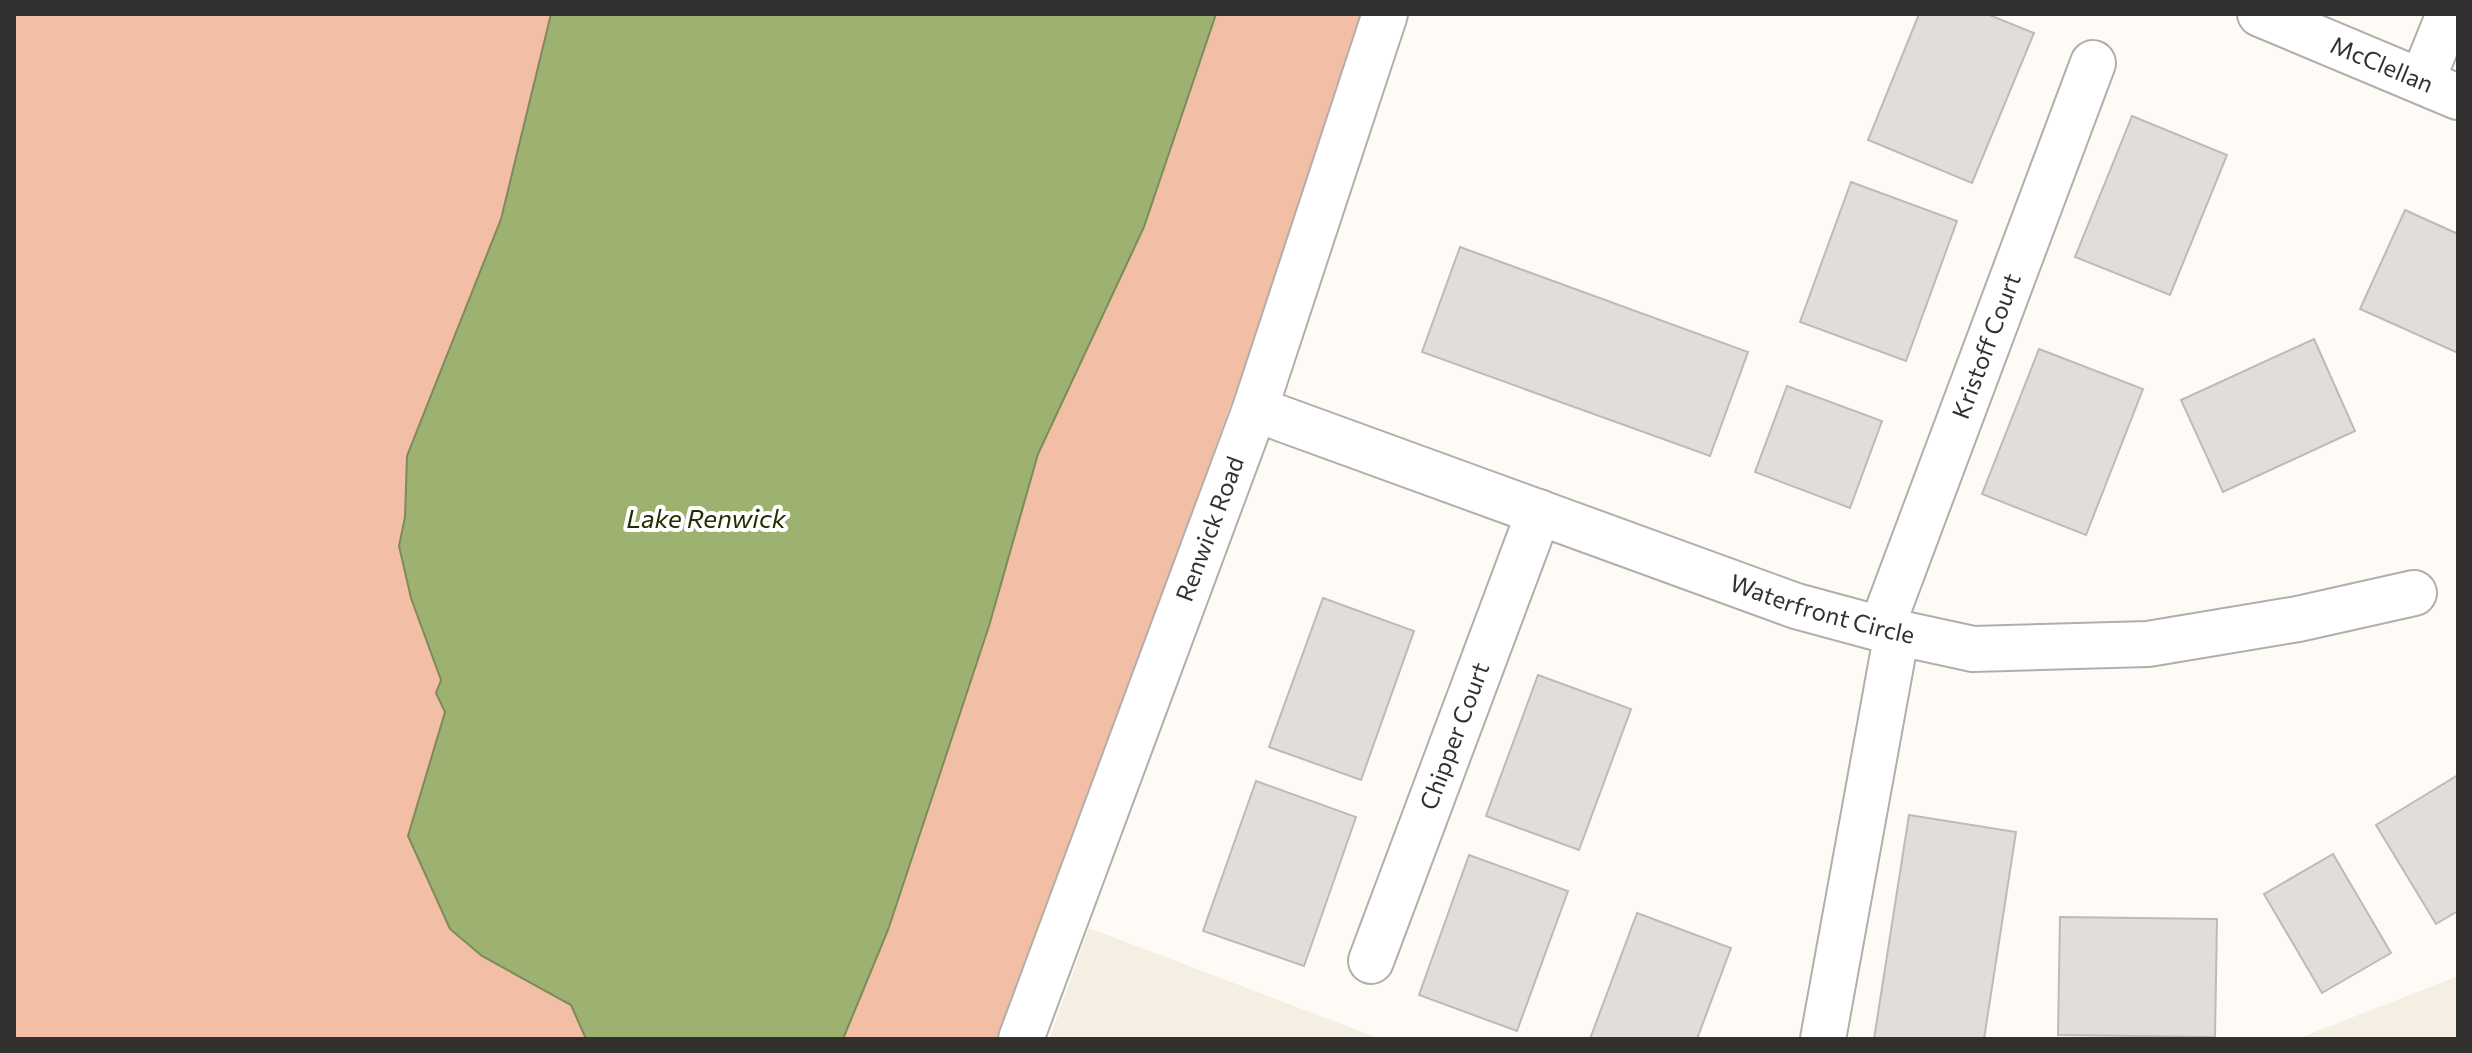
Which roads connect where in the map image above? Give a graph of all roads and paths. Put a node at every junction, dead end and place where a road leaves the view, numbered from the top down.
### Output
1 (1385, 14) edge
2 (2260, 14) edge
3 (2449, 14) edge
4 (2093, 63) dead end
5 (2440, 89) edge
6 (1255, 409) junction
7 (1539, 512) junction
8 (2414, 593) dead end
9 (1889, 631) junction
10 (1371, 961) dead end
11 (1021, 1039) edge
12 (1823, 1039) edge

1 - 6 street, Renwick Road
2 - 5 street, McClellan
3 - 5 street
4 - 9 street, Kristoff Court
6 - 7 street, Waterfront Circle
6 - 11 street, Renwick Road
7 - 9 street, Waterfront Circle
7 - 10 street, Chipper Court
8 - 9 street, Waterfront Circle
9 - 12 street, Kristoff Court

